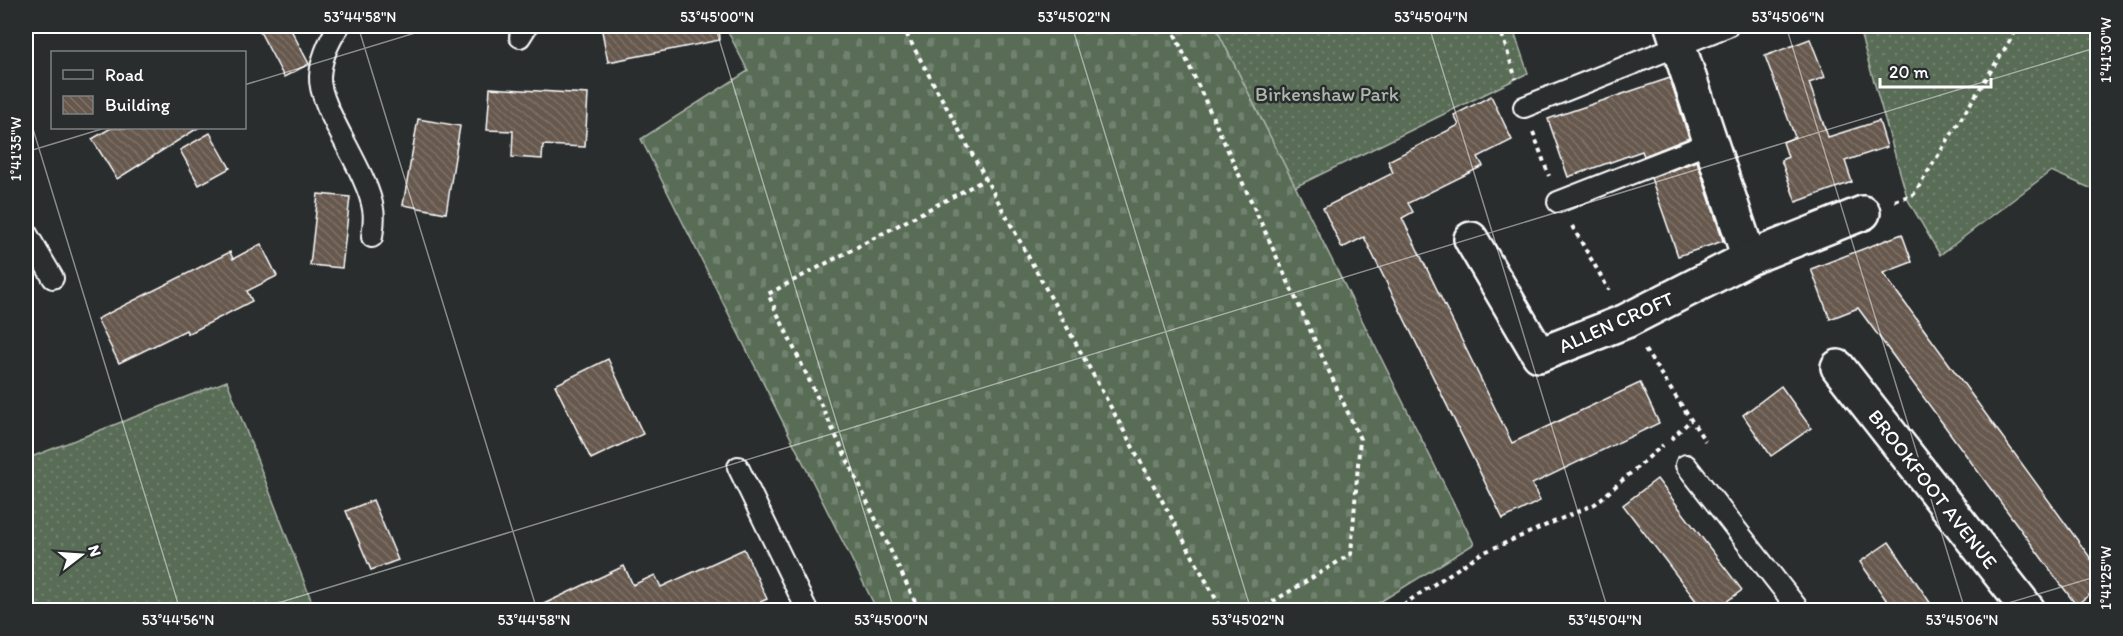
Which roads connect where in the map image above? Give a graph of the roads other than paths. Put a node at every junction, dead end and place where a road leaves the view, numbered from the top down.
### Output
1 (339, 26) edge
2 (1728, 26) edge
3 (1676, 35) edge
4 (1524, 107) dead end
5 (1713, 142) junction
6 (1558, 202) dead end
7 (1863, 213) road end
8 (26, 232) edge
9 (372, 237) dead end
10 (1471, 238) dead end
11 (1749, 258) junction
12 (53, 278) dead end
13 (1838, 367) dead end
14 (1686, 465) dead end
15 (738, 467) dead end
16 (807, 610) edge
17 (1799, 610) edge
18 (2028, 610) edge

1 - 9 lane
2 - 3 lane
3 - 4 lane
3 - 5 street
5 - 6 lane
5 - 11 street
7 - 11 street, ALLEN CROFT
8 - 12 lane
10 - 11 street, ALLEN CROFT
13 - 18 street, BROOKFOOT AVENUE
14 - 17 lane
15 - 16 lane

